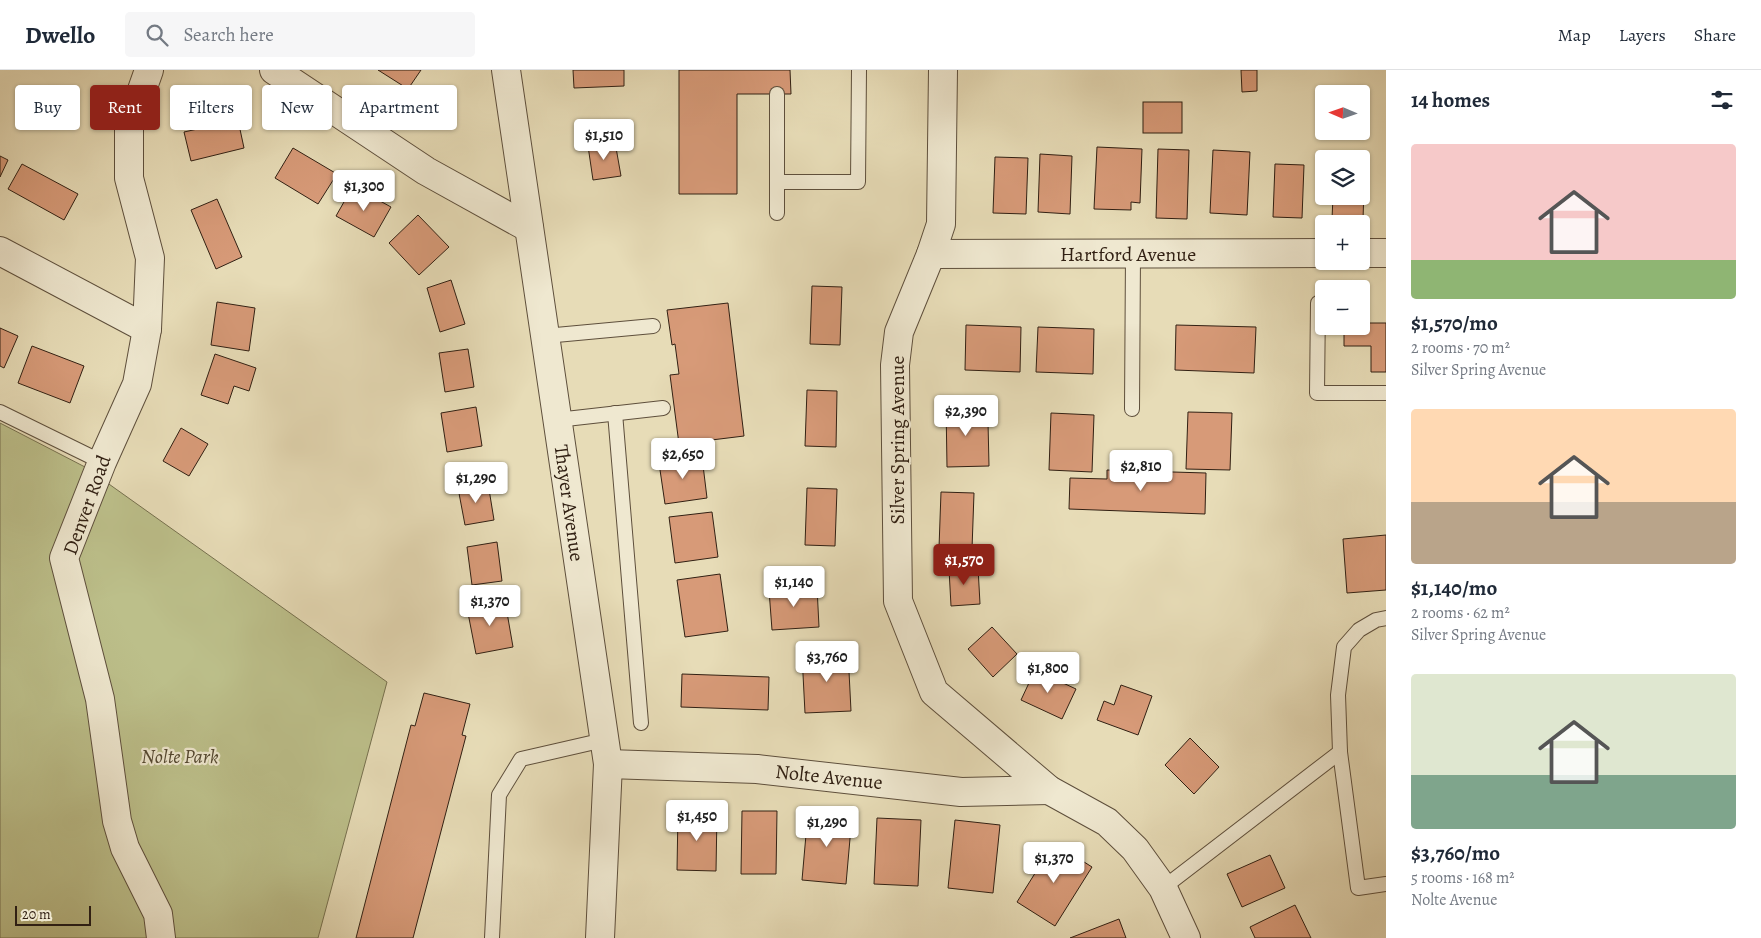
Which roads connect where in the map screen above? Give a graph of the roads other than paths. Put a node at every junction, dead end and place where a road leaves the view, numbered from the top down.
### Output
1 (149, 70) edge
2 (274, 70) edge
3 (506, 70) edge
4 (859, 70) edge
5 (943, 70) edge
6 (777, 94) dead end
7 (778, 182) junction
8 (777, 213) dead end
9 (528, 228) junction
10 (0, 252) edge
11 (1315, 253) edge
12 (1370, 253) edge
13 (1386, 253) edge
14 (932, 254) junction
15 (1133, 254) junction
16 (653, 326) dead end
17 (147, 328) junction
18 (1318, 335) edge
19 (545, 336) junction
20 (1386, 393) edge
21 (663, 408) dead end
22 (1132, 409) dead end
23 (0, 412) edge
24 (615, 413) junction
25 (557, 420) junction
26 (102, 462) junction
27 (1386, 618) edge
28 (642, 723) dead end
29 (606, 752) junction
30 (1340, 752) junction
31 (1049, 790) junction
32 (1386, 884) edge
33 (1163, 888) junction
34 (161, 938) edge
35 (492, 938) edge
36 (600, 938) edge
37 (1186, 938) edge

1 - 17 street, Denver Road
2 - 9 street
3 - 9 street, Thayer Avenue
4 - 7 lane
5 - 14 street, Silver Spring Avenue
6 - 7 lane
7 - 8 lane
9 - 19 street, Thayer Avenue
10 - 17 street
11 - 15 street, Hartford Avenue
12 - 13 street
14 - 15 street, Hartford Avenue
14 - 31 street, Silver Spring Avenue
15 - 22 lane
16 - 19 lane
17 - 26 street, Denver Road
18 - 20 lane
19 - 25 street, Thayer Avenue
21 - 24 lane
23 - 26 lane
24 - 25 lane
24 - 28 lane
25 - 29 street, Thayer Avenue
26 - 34 street, Denver Road
27 - 30 lane
29 - 31 street, Nolte Avenue
29 - 35 lane
29 - 36 street, Thayer Avenue
30 - 32 lane
30 - 33 lane
31 - 33 street, Silver Spring Avenue
33 - 37 street, Silver Spring Avenue

